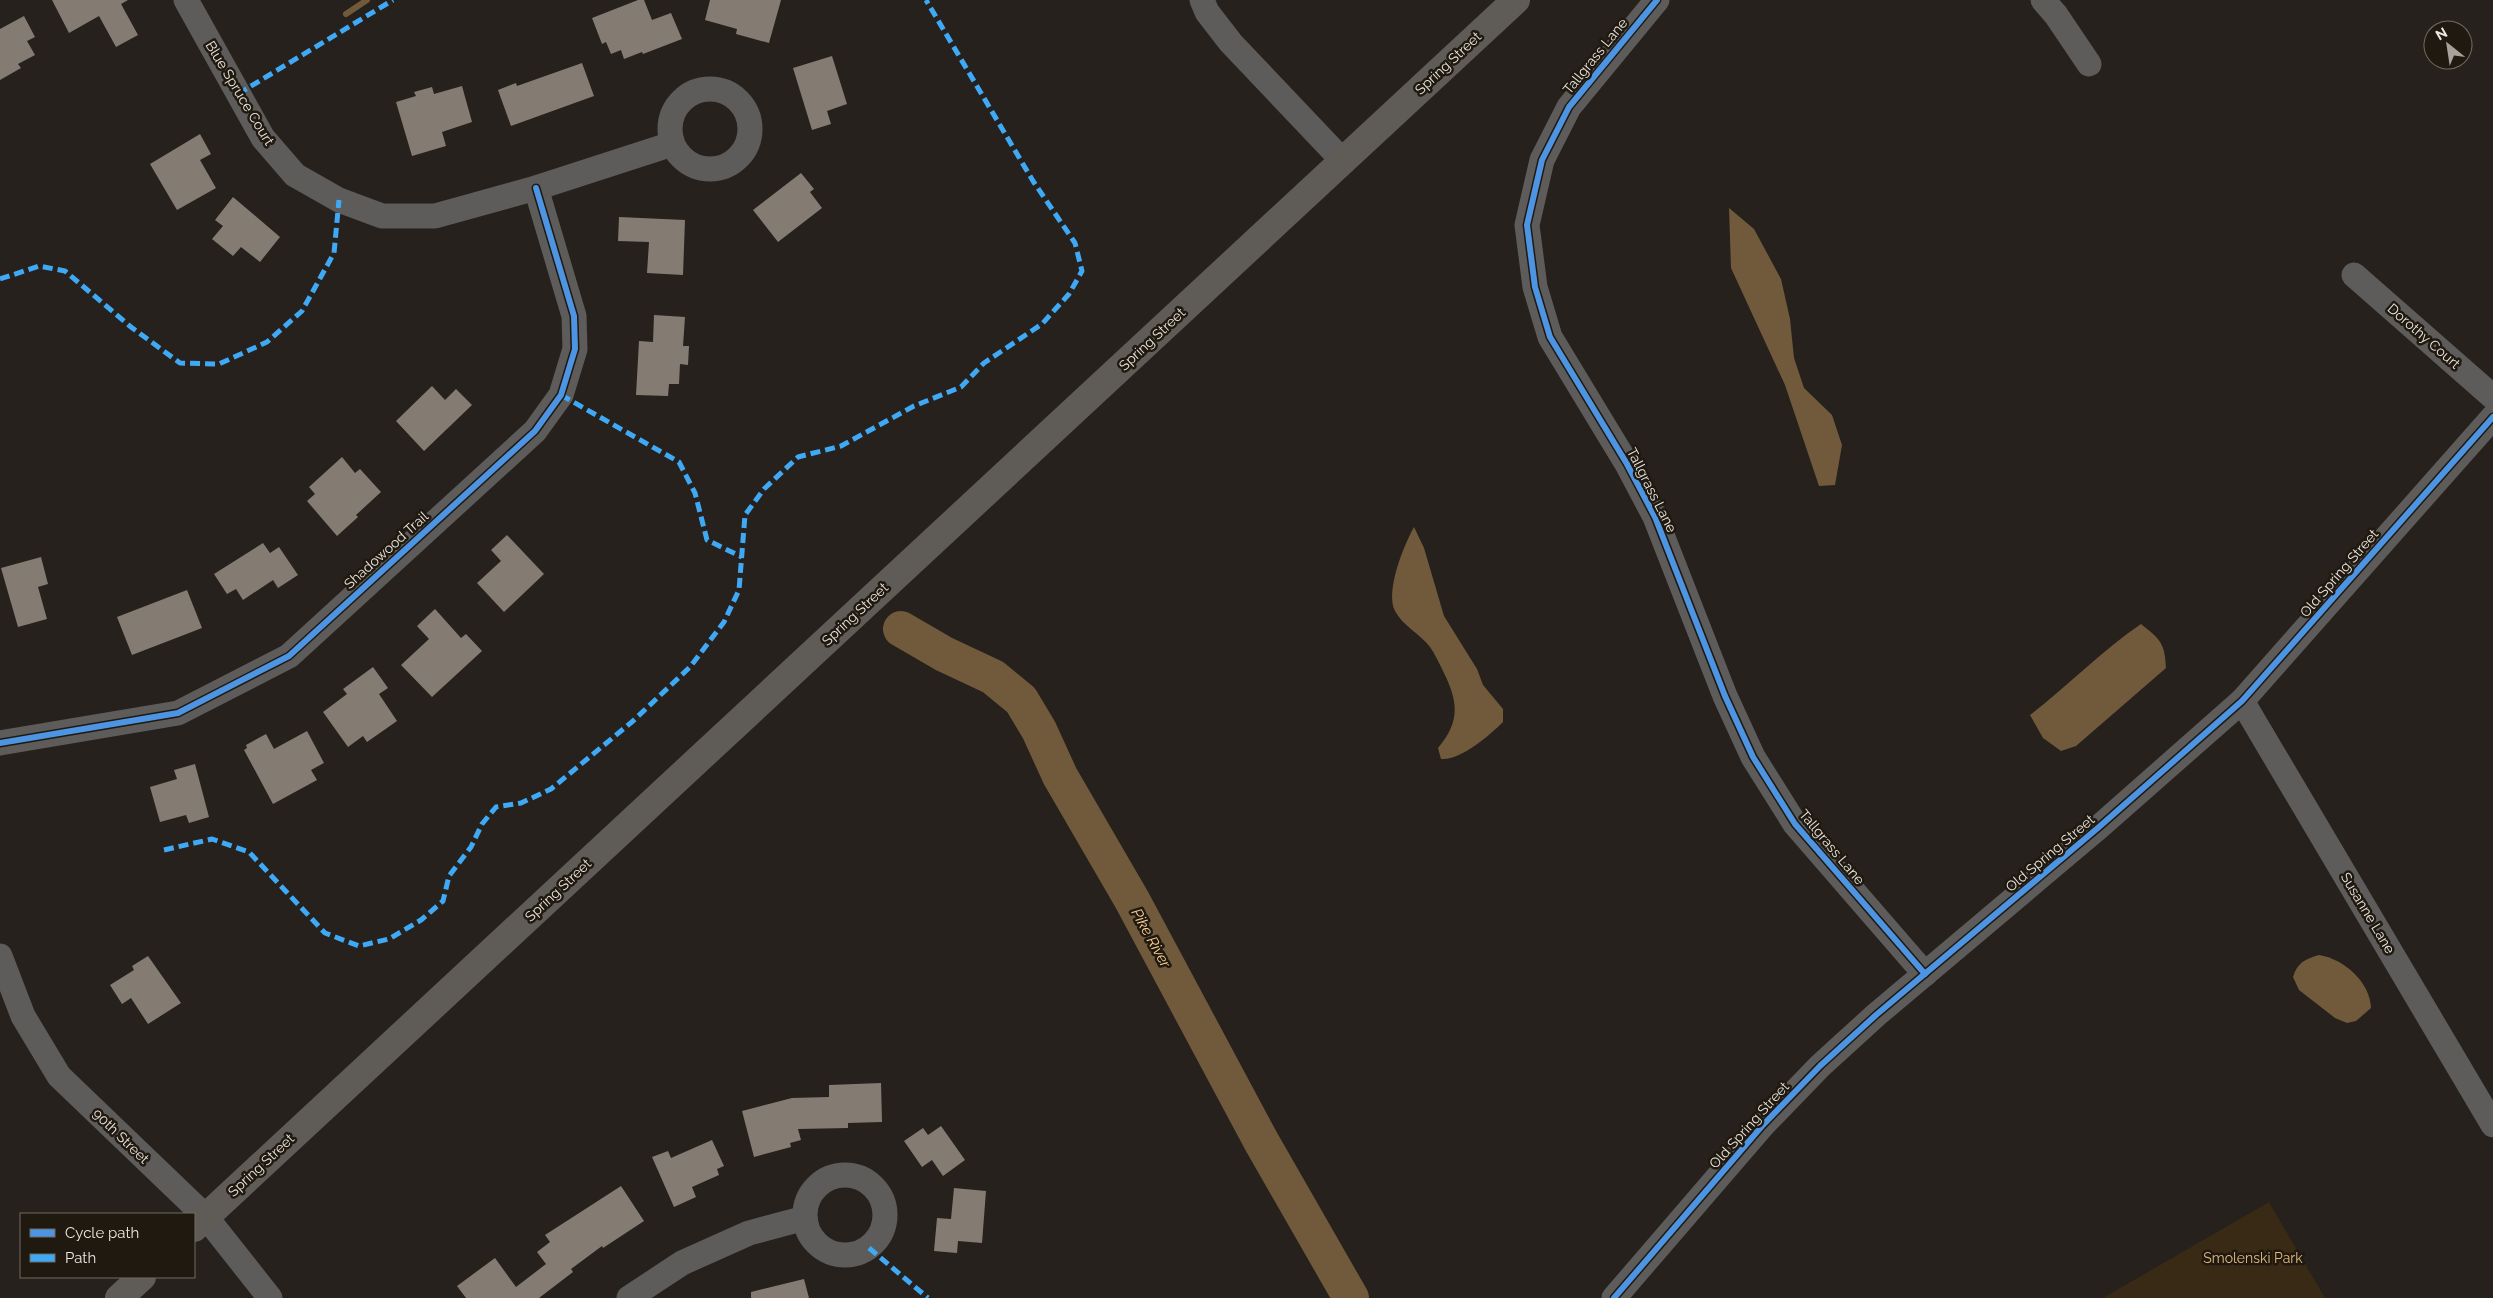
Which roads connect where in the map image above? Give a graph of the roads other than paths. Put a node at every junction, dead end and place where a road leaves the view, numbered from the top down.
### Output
1 (186, 0) edge
2 (1202, 0) edge
3 (1516, 0) edge
4 (1657, 0) edge
5 (2042, 0) edge
6 (2089, 64) dead end
7 (672, 144) dead end
8 (1343, 161) junction
9 (536, 188) junction
10 (2354, 275) dead end
11 (2493, 397) edge
12 (2493, 417) edge
13 (2242, 701) junction
14 (0, 743) edge
15 (0, 956) edge
16 (1925, 974) junction
17 (2493, 1125) edge
18 (190, 1213) edge
19 (805, 1218) dead end
20 (200, 1223) edge
21 (141, 1278) edge
22 (119, 1298) edge
23 (270, 1298) edge
24 (629, 1298) edge
25 (1614, 1298) edge

1 - 9 street, Blue Spruce Court
2 - 8 street
3 - 8 main road, Spring Street
4 - 16 street, Tallgrass Lane
5 - 6 street
7 - 9 street, Blue Spruce Court
8 - 20 main road, Spring Street
9 - 14 street, Shadowood Trail
10 - 11 street, Dorothy Court
12 - 13 street, Old Spring Street
13 - 16 street, Old Spring Street
13 - 17 street, Susanne Lane
15 - 18 street, 90th Street
16 - 25 street, Old Spring Street
19 - 24 street
20 - 23 street, 90th Street
21 - 22 main road

